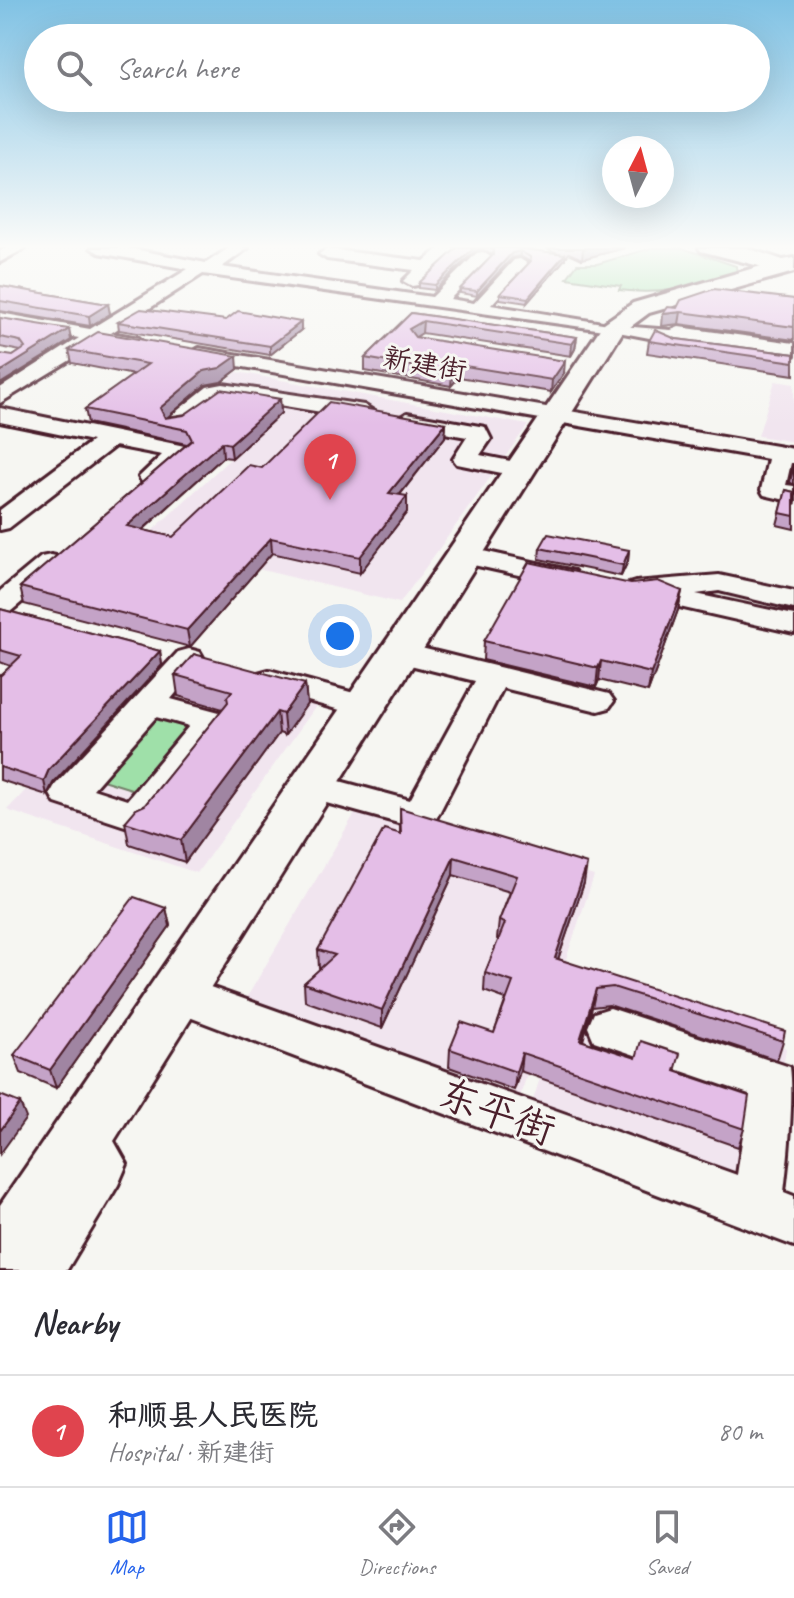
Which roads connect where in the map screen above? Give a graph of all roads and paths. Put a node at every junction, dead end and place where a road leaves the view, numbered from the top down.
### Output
1 (142, 307) edge
2 (466, 307) edge
3 (666, 307) edge
4 (478, 309) joint
5 (6, 324) edge
6 (620, 329) junction
7 (95, 336) junction
8 (677, 337) junction
9 (794, 349) edge
10 (794, 359) edge
11 (383, 385) junction
12 (417, 391) junction
13 (0, 397) edge
14 (358, 411) junction
15 (0, 415) edge
16 (563, 416) junction
17 (394, 418) junction
18 (175, 424) edge
19 (110, 438) junction
20 (788, 455) edge
21 (521, 470) junction
22 (132, 493) edge
23 (794, 494) edge
24 (0, 522) edge
25 (72, 544) edge
26 (472, 557) junction
27 (584, 581) edge
28 (614, 587) edge
29 (659, 590) junction
30 (794, 600) edge
31 (8, 613) edge
32 (794, 624) edge
33 (417, 657) junction
34 (493, 676) junction
35 (598, 701) dead end
36 (149, 704) dead end
37 (365, 706) junction
38 (332, 792) junction
39 (199, 1002) junction
40 (610, 1027) dead end
41 (775, 1215) edge
42 (0, 1263) edge
43 (29, 1270) edge

1 - 7 street
2 - 4 street
3 - 6 main road
4 - 6 street
5 - 7 street, 新建街
6 - 8 street
6 - 16 main road
6 - 16 main road
7 - 11 street, 新建街
7 - 13 street
8 - 9 street
8 - 10 street
11 - 12 street, 新建街
11 - 14 street
12 - 16 street, 新建街
12 - 17 street
14 - 17 street
14 - 18 street
15 - 19 street
16 - 20 street, 新建街
16 - 21 main road
16 - 26 main road
17 - 21 street
19 - 22 street
19 - 24 street
20 - 23 street
21 - 26 main road
25 - 31 street
26 - 27 street
26 - 33 main road
26 - 37 main road
28 - 29 street
29 - 30 street
29 - 32 street
33 - 34 street
33 - 38 main road
34 - 35 street
34 - 38 street
36 - 37 street
37 - 42 main road
38 - 39 main road
39 - 41 street, 东平街
39 - 43 main road
40 - 41 street

